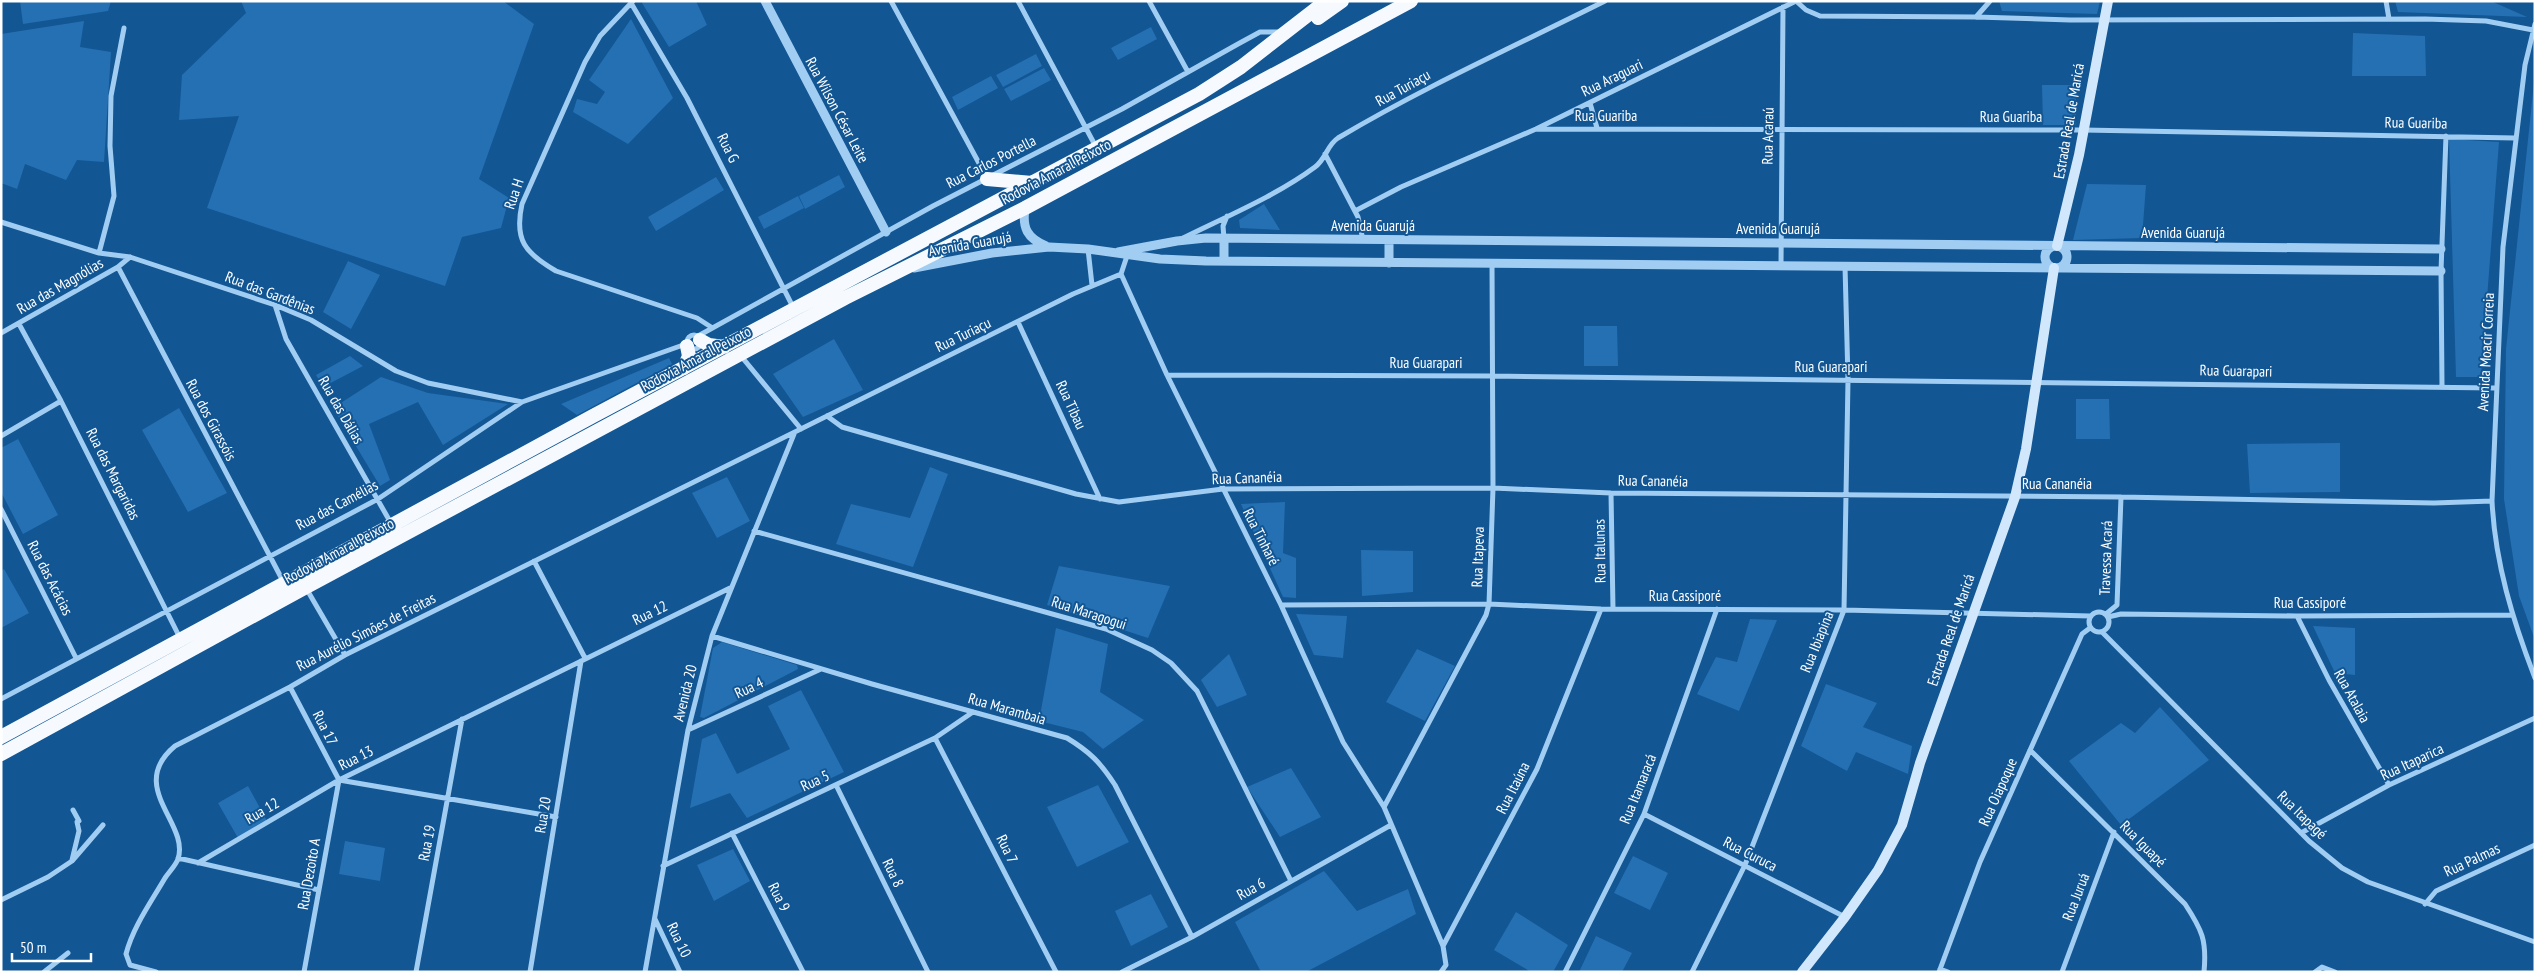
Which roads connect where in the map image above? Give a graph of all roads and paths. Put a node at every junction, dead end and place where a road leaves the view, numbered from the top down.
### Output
1 (765, 1) edge
2 (892, 1) edge
3 (1018, 1) edge
4 (1148, 1) edge
5 (1326, 1) edge
6 (1342, 1) edge
7 (1395, 1) edge
8 (1411, 1) edge
9 (1605, 1) edge
10 (1796, 1) edge
11 (1990, 1) edge
12 (2108, 1) edge
13 (2386, 1) edge
14 (632, 2) edge
15 (1783, 7) junction
16 (1976, 17) junction
17 (2103, 19) junction
18 (2389, 19) junction
19 (2534, 27) edge
20 (124, 28) dead end
21 (1286, 32) junction
22 (1347, 35) junction
23 (1266, 48) junction
24 (1188, 72) junction
25 (1590, 103) junction
26 (1086, 127) junction
27 (1597, 128) junction
28 (1536, 129) junction
29 (1781, 129) junction
30 (2082, 130) junction
31 (2446, 136) junction
32 (2515, 138) junction
33 (1097, 150) junction
34 (1325, 154) junction
35 (987, 179) junction
36 (1032, 183) junction
37 (1025, 208) junction
38 (1356, 211) junction
39 (1227, 216) junction
40 (1, 222) edge
41 (886, 232) junction
42 (1224, 239) junction
43 (1363, 240) junction
44 (1389, 240) junction
45 (1177, 241) junction
46 (1780, 243) junction
47 (2057, 246) junction
48 (1048, 247) junction
49 (1088, 249) junction
50 (2441, 249) junction
51 (99, 253) junction
52 (1115, 253) junction
53 (1127, 256) junction
54 (130, 257) junction
55 (1224, 261) junction
56 (1388, 263) junction
57 (1492, 264) junction
58 (1781, 266) junction
59 (1845, 266) junction
60 (118, 267) junction
61 (2054, 268) junction
62 (2441, 271) junction
63 (896, 272) junction
64 (1121, 274) junction
65 (1092, 285) junction
66 (783, 288) junction
67 (275, 305) junction
68 (794, 309) junction
69 (1018, 322) junction
70 (19, 324) junction
71 (711, 327) junction
72 (1, 333) edge
73 (693, 341) junction
74 (724, 347) junction
75 (740, 354) junction
76 (684, 368) junction
77 (1167, 375) junction
78 (1491, 376) junction
79 (1848, 380) junction
80 (2038, 382) junction
81 (2442, 386) junction
82 (2495, 388) junction
83 (61, 401) junction
84 (522, 402) junction
85 (827, 416) junction
86 (801, 429) junction
87 (794, 433) junction
88 (1, 436) edge
89 (1493, 488) junction
90 (1223, 489) junction
91 (1611, 493) junction
92 (1846, 495) junction
93 (2014, 497) junction
94 (2121, 497) junction
95 (378, 499) junction
96 (1100, 499) junction
97 (2492, 501) junction
98 (1, 509) edge
99 (392, 526) junction
100 (754, 531) junction
101 (269, 555) junction
102 (534, 562) junction
103 (284, 583) junction
104 (306, 587) junction
105 (730, 588) junction
106 (1281, 604) junction
107 (1489, 604) junction
108 (1601, 609) junction
109 (1613, 609) junction
110 (1717, 609) junction
111 (166, 610) junction
112 (1844, 610) junction
113 (1972, 612) junction
114 (2512, 615) junction
115 (2090, 616) junction
116 (2107, 616) junction
117 (2297, 616) junction
118 (2090, 628) junction
119 (2102, 632) junction
120 (712, 636) junction
121 (180, 638) junction
122 (346, 655) junction
123 (76, 658) junction
124 (583, 660) junction
125 (821, 669) junction
126 (2535, 678) edge
127 (290, 686) junction
128 (1, 698) edge
129 (973, 712) junction
130 (2535, 718) edge
131 (462, 719) junction
132 (688, 730) junction
133 (4, 734) edge
134 (935, 738) junction
135 (2030, 750) junction
136 (1, 754) edge
137 (339, 780) junction
138 (836, 785) junction
139 (2389, 785) junction
140 (448, 800) junction
141 (1384, 807) junction
142 (73, 810) dead end
143 (1644, 814) junction
144 (556, 817) junction
145 (103, 825) dead end
146 (1391, 825) junction
147 (2114, 832) junction
148 (2301, 832) junction
149 (732, 833) junction
150 (2535, 844) edge
151 (178, 858) junction
152 (72, 861) junction
153 (198, 863) junction
154 (1745, 865) junction
155 (663, 866) junction
156 (1291, 881) junction
157 (319, 890) junction
158 (1, 900) edge
159 (2425, 904) junction
160 (1845, 917) junction
161 (654, 919) junction
162 (1192, 937) junction
163 (2535, 942) edge
164 (1443, 946) junction
165 (68, 953) dead end
166 (1446, 965) junction
167 (1939, 971) edge
168 (44, 972) edge
169 (156, 972) edge
170 (304, 972) edge
171 (416, 972) edge
172 (530, 972) edge
173 (645, 972) edge
174 (680, 972) edge
175 (803, 972) edge
176 (928, 972) edge
177 (1056, 972) edge
178 (1122, 972) edge
179 (1441, 972) edge
180 (1449, 972) edge
181 (1565, 972) edge
182 (1692, 972) edge
183 (1802, 972) edge
184 (1948, 972) edge
185 (2062, 972) edge
186 (2204, 972) edge
187 (2315, 972) edge
188 (2336, 972) edge

1 - 41 street, Rua Wilson César Leite
2 - 35 street
3 - 26 street
4 - 24 street
5 - 21 highway, Rodovia Amaral Peixoto
6 - 23 highway
7 - 22 highway
8 - 22 highway, Rodovia Amaral Peixoto
9 - 34 street, Rua Turiaçu
10 - 15 street, Rua Araguari
10 - 16 street
11 - 16 street
12 - 17 main road, Estrada Real de Maricá
13 - 18 street
14 - 66 street, Rua G
14 - 71 street, Rua H
15 - 25 street, Rua Araguari
15 - 29 street, Rua Acaraú
16 - 17 street
17 - 18 street
17 - 30 main road, Estrada Real de Maricá
18 - 19 street
19 - 32 street, Avenida Moacir Correia
20 - 51 street
21 - 23 highway, Rodovia Amaral Peixoto
21 - 24 street, Rua Carlos Portella
22 - 37 highway, Rodovia Amaral Peixoto
23 - 33 highway, Rodovia Amaral Peixoto
24 - 26 street, Rua Carlos Portella
25 - 27 street
25 - 28 street, Rua Araguari
26 - 33 street
26 - 35 street, Rua Carlos Portella
27 - 28 street, Rua Guariba
27 - 29 street, Rua Guariba
28 - 38 street, Rua Araguari
29 - 30 street, Rua Guariba
29 - 46 street, Rua Acaraú
30 - 31 street, Rua Guariba
30 - 47 main road, Estrada Real de Maricá
31 - 32 street, Rua Guariba
31 - 50 street
32 - 82 street, Avenida Moacir Correia
33 - 36 highway, Rodovia Amaral Peixoto
34 - 38 street
34 - 39 street, Rua Turiaçu
35 - 36 highway
35 - 41 street, Rua Carlos Portella
36 - 68 highway, Rodovia Amaral Peixoto
37 - 48 street, Avenida Guarujá
37 - 63 highway, Rodovia Amaral Peixoto
38 - 43 street
39 - 42 street
39 - 45 street, Rua Turiaçu
40 - 51 street, Rua das Gardênias
41 - 66 street, Rua Carlos Portella
42 - 43 street, Avenida Guarujá
42 - 45 street, Avenida Guarujá
42 - 55 street
43 - 44 street, Avenida Guarujá
44 - 46 street, Avenida Guarujá
44 - 56 street
45 - 52 street, Avenida Guarujá
46 - 47 street, Avenida Guarujá
46 - 58 street, Rua Acaraú
47 - 50 street, Avenida Guarujá
47 - 61 street, Estrada Real de Maricá
47 - 61 street, Estrada Real de Maricá
48 - 49 street, Avenida Guarujá
48 - 63 street, Avenida Guarujá
49 - 52 street, Avenida Guarujá
49 - 65 street
50 - 62 street
51 - 54 street, Rua das Gardênias
52 - 53 street, Avenida Guarujá
53 - 55 street, Avenida Guarujá
53 - 64 street
54 - 60 street, Rua das Magnólias
54 - 67 street, Rua das Gardênias
55 - 56 street, Avenida Guarujá
56 - 57 street, Avenida Guarujá
57 - 58 street, Avenida Guarujá
57 - 78 street, Rua Itapeva
58 - 59 street, Avenida Guarujá
59 - 61 street, Avenida Guarujá
59 - 79 street, Rua Ibiapina
60 - 70 street, Rua das Magnólias
60 - 101 street, Rua dos Girassóis
61 - 62 street, Avenida Guarujá
61 - 80 main road, Estrada Real de Maricá
62 - 81 street
63 - 75 highway, Rodovia Amaral Peixoto
64 - 65 street, Rua Turiaçu
64 - 77 street, Rua Tinharé
65 - 69 street, Rua Turiaçu
66 - 68 street, Rua G
66 - 71 street, Rua Carlos Portella
67 - 84 street, Rua das Gardênias
67 - 95 street, Rua das Dálias
68 - 74 highway, Rodovia Amaral Peixoto
69 - 85 street, Rua Turiaçu
69 - 96 street, Rua Tibau
70 - 72 street, Rua das Magnólias
70 - 83 street, Rua das Margaridas
71 - 73 street, Rua das Camélias
73 - 74 highway
73 - 76 highway
73 - 84 street, Rua das Camélias
74 - 76 highway, Rodovia Amaral Peixoto
75 - 86 street
75 - 104 highway, Rodovia Amaral Peixoto
76 - 99 highway, Rodovia Amaral Peixoto
77 - 78 street, Rua Guarapari
77 - 90 street, Rua Tinharé
78 - 79 street, Rua Guarapari
78 - 89 street, Rua Itapeva
79 - 80 street, Rua Guarapari
79 - 92 street, Rua Ibiapina
80 - 81 street, Rua Guarapari
80 - 93 main road, Estrada Real de Maricá
81 - 82 street, Rua Guarapari
82 - 97 street, Avenida Moacir Correia
83 - 88 street
83 - 111 street, Rua das Margaridas
84 - 95 street, Rua das Camélias
85 - 86 street, Rua Turiaçu
85 - 96 street, Rua Cananéia
86 - 87 street, Rua Aurélio Simões de Freitas
87 - 100 street, Avenida 20
87 - 102 street, Rua Aurélio Simões de Freitas
89 - 90 street, Rua Cananéia
89 - 91 street, Rua Cananéia
89 - 107 street, Rua Itapeva
90 - 96 street, Rua Cananéia
90 - 106 street, Rua Tinharé
91 - 92 street, Rua Cananéia
91 - 109 street, Rua Italunas
92 - 93 street, Rua Cananéia
92 - 112 street, Rua Ibiapina
93 - 94 street, Rua Cananéia
93 - 113 main road, Estrada Real de Maricá
94 - 97 street, Rua Cananéia
94 - 116 street, Travessa Acará
95 - 99 street, Rua das Dálias
95 - 101 street, Rua das Camélias
97 - 114 street, Avenida Moacir Correia
98 - 123 street, Rua das Acácias
99 - 103 highway, Rodovia Amaral Peixoto
100 - 105 street, Avenida 20
100 - 156 street, Rua Maragogui
101 - 103 street, Rua dos Girassóis
101 - 111 street, Rua das Camélias
102 - 122 street, Rua Aurélio Simões de Freitas
102 - 124 street
103 - 121 highway, Rodovia Amaral Peixoto
104 - 122 street
104 - 136 highway, Rodovia Amaral Peixoto
105 - 120 street, Avenida 20
105 - 124 street, Rua 12
106 - 107 street, Rua Cassiporé
106 - 141 street, Rua Tinharé
107 - 108 street, Rua Cassiporé
107 - 141 street, Rua Itapeva
108 - 109 street, Rua Cassiporé
108 - 164 street, Rua Itaúna
109 - 110 street, Rua Cassiporé
110 - 112 street, Rua Cassiporé
110 - 143 street, Rua Itamaracá
111 - 121 street, Rua das Margaridas
111 - 123 street, Rua das Camélias
112 - 113 street, Rua Cassiporé
112 - 154 street, Rua Ibiapina
113 - 115 street, Rua Cassiporé
113 - 160 main road, Estrada Real de Maricá
114 - 117 street, Rua Cassiporé
114 - 126 street, Avenida Moacir Correia
115 - 116 street, Rua Cassiporé
115 - 118 street
116 - 117 street, Rua Cassiporé
116 - 119 street
117 - 139 street, Rua Atalaia
118 - 119 street
118 - 135 street, Rua Oiapoque
119 - 148 street, Rua Itapagé
120 - 125 street, Rua Marambaia
120 - 132 street, Avenida 20
121 - 133 highway, Rodovia Amaral Peixoto
122 - 127 street, Rua Aurélio Simões de Freitas
123 - 128 street, Rua das Camélias
124 - 131 street, Rua 13
124 - 144 street, Rua 20
125 - 129 street, Rua Marambaia
125 - 132 street, Rua 4
127 - 137 street, Rua 17
127 - 151 street, Rua Aurélio Simões de Freitas
129 - 134 street, Rua 5
129 - 162 street, Rua Marambaia
130 - 139 street, Rua Itaparica
131 - 137 street, Rua 13
131 - 140 street, Rua 19
132 - 155 street, Avenida 20
134 - 138 street, Rua 5
134 - 177 street, Rua 7
135 - 147 street, Rua Iguapé
135 - 167 street, Rua Oiapoque
137 - 140 street, Rua 13
137 - 153 street, Rua 12
137 - 157 street, Rua Dezoito A
138 - 149 street, Rua 5
138 - 176 street, Rua 8
139 - 148 street, Rua Itaparica
140 - 144 street, Rua 13
140 - 171 street, Rua 19
141 - 146 street
142 - 152 street
143 - 154 street, Rua Curuca
143 - 181 street, Rua Itamaracá
144 - 172 street, Rua 20
145 - 152 street
146 - 156 street, Rua 6
146 - 164 street
147 - 185 street, Rua Juruá
147 - 186 street, Rua Iguapé
148 - 159 street, Rua Itapagé
149 - 155 street, Rua 5
149 - 175 street, Rua 9
150 - 159 street, Rua Palmas
151 - 153 street
151 - 169 street
152 - 158 street
153 - 157 street
154 - 160 street, Rua Curuca
154 - 182 street, Rua Ibiapina
155 - 161 street, Avenida 20
156 - 162 street, Rua 6
157 - 170 street, Rua Dezoito A
159 - 163 street, Rua Itapagé
160 - 183 main road, Estrada Real de Maricá
161 - 173 street, Avenida 20
161 - 174 street, Rua 10
162 - 178 street, Rua 6
164 - 166 street
165 - 168 street
166 - 179 street
166 - 180 street
167 - 184 street
187 - 188 street

